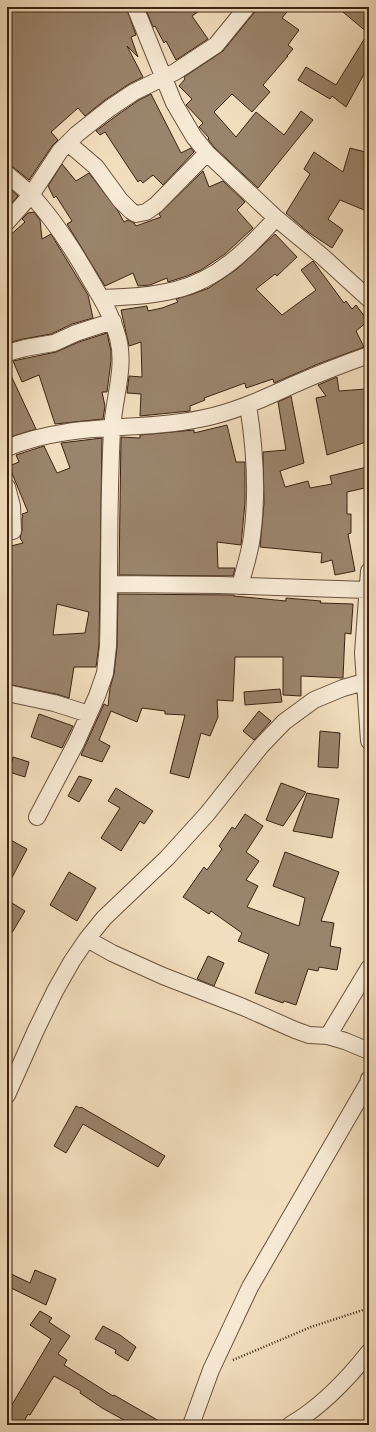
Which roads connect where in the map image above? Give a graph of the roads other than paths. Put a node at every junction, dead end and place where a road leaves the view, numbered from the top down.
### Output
1 (135, 7) edge
2 (247, 7) edge
3 (165, 78) junction
4 (68, 143) junction
5 (207, 153) junction
6 (7, 174) edge
7 (31, 195) junction
8 (276, 218) junction
9 (7, 222) edge
10 (102, 298) junction
11 (369, 299) edge
12 (113, 321) junction
13 (7, 353) edge
14 (369, 355) edge
15 (248, 405) junction
16 (112, 428) junction
17 (7, 448) edge
18 (7, 486) edge
19 (13, 531) dead end
20 (369, 571) edge
21 (110, 584) junction
22 (240, 586) junction
23 (368, 590) junction
24 (364, 682) junction
25 (7, 693) edge
26 (89, 714) junction
27 (369, 741) edge
28 (37, 817) dead end
29 (87, 939) junction
30 (369, 968) edge
31 (328, 1036) junction
32 (369, 1051) edge
33 (369, 1079) edge
34 (7, 1095) edge
35 (369, 1352) edge
36 (191, 1425) edge
37 (290, 1425) edge

1 - 3 street
2 - 3 street
3 - 4 street
3 - 5 street
4 - 5 street
4 - 7 street
5 - 8 street
6 - 7 street
7 - 9 street
7 - 10 street
8 - 10 street
8 - 11 street
10 - 12 street
12 - 13 street
12 - 16 street
14 - 15 street
15 - 16 street
15 - 22 street
16 - 17 street
16 - 21 street
18 - 19 street
20 - 23 street
21 - 22 street
21 - 26 street
22 - 23 street
23 - 24 street
24 - 27 street
24 - 29 street
25 - 26 street
26 - 28 street
29 - 31 street
29 - 34 street
30 - 31 street
31 - 32 street
33 - 36 street
35 - 37 street

